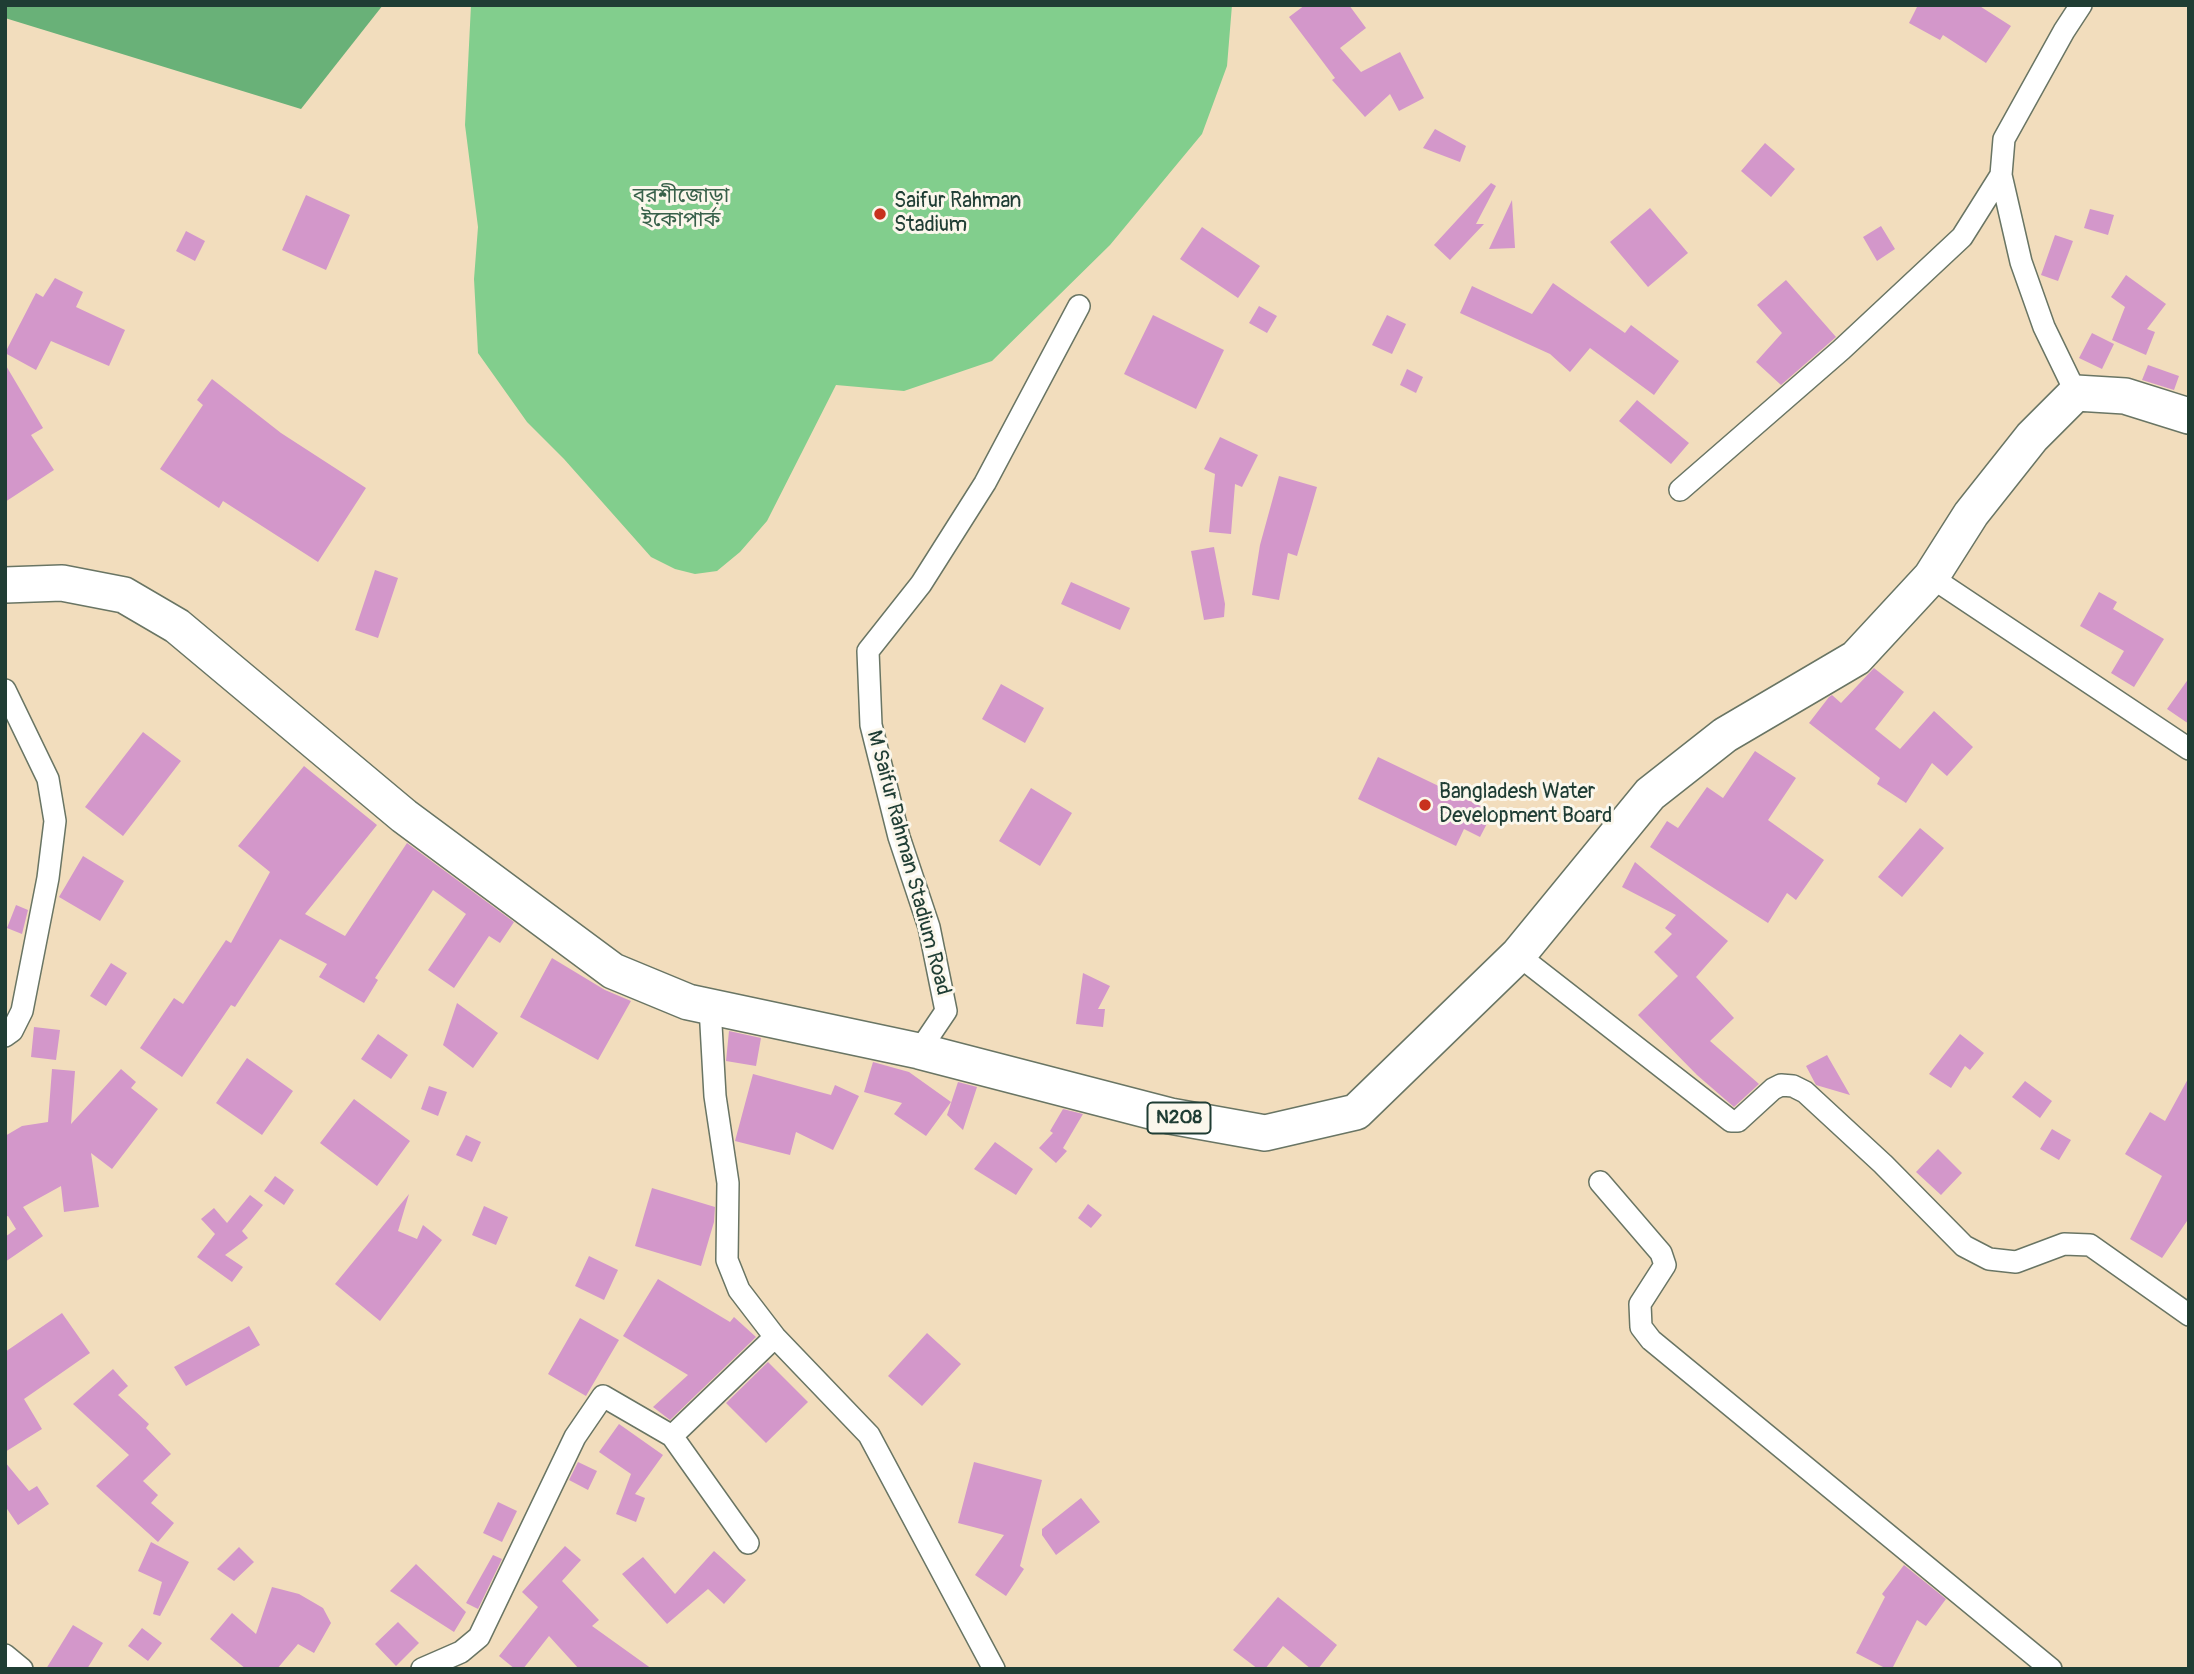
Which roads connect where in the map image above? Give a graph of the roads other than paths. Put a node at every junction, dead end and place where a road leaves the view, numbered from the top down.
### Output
1 (2081, 5) edge
2 (2001, 175) junction
3 (1079, 306) dead end
4 (2076, 393) junction
5 (2189, 416) edge
6 (1680, 490) dead end
7 (1931, 577) junction
8 (5, 585) edge
9 (5, 690) edge
10 (2189, 749) edge
11 (1518, 955) junction
12 (710, 1007) junction
13 (5, 1036) edge
14 (919, 1051) junction
15 (1600, 1182) dead end
16 (2189, 1315) edge
17 (775, 1337) junction
18 (671, 1436) junction
19 (748, 1544) dead end
20 (5, 1655) edge
21 (466, 1660) edge
22 (22, 1669) edge
23 (422, 1669) edge
24 (994, 1669) edge
25 (2051, 1669) edge

1 - 2 street
2 - 4 street
2 - 6 street
3 - 14 street, M Saifur Rahman Stadium Road
4 - 5 highway
4 - 7 highway, N208
7 - 10 street
7 - 11 highway, N208
8 - 12 highway, N208
9 - 13 street
11 - 14 highway, N208
11 - 16 street
12 - 14 highway, N208
12 - 17 street
15 - 25 street
17 - 18 street
17 - 24 street
18 - 19 street
18 - 21 street
20 - 22 street
21 - 23 street

